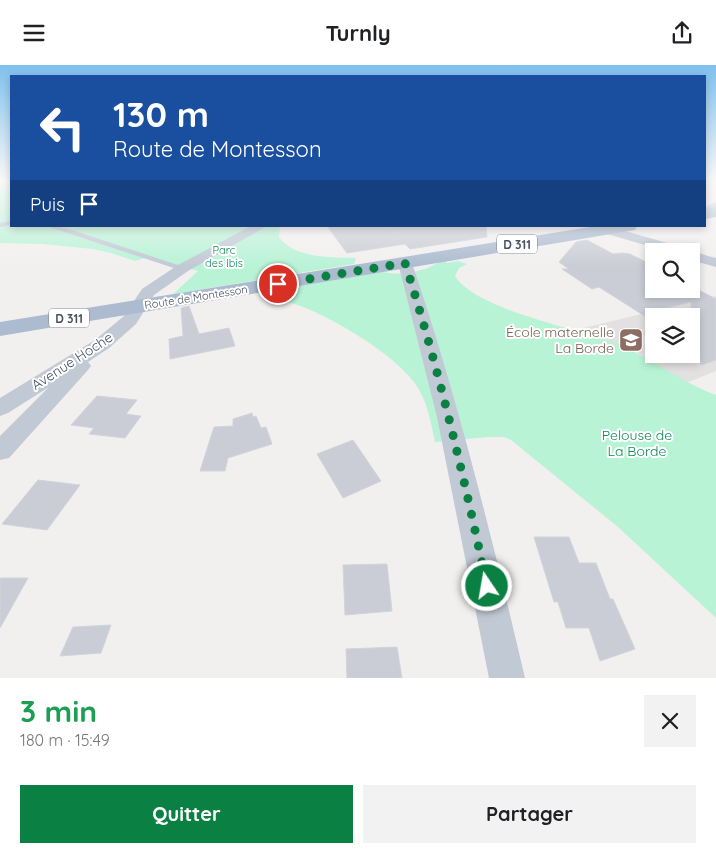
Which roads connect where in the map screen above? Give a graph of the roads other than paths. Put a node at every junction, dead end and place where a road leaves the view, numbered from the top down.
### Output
1 (53, 227) edge
2 (259, 227) edge
3 (624, 227) edge
4 (608, 230) junction
5 (651, 243) edge
6 (700, 258) edge
7 (405, 263) junction
8 (716, 263) edge
9 (183, 268) junction
10 (137, 307) junction
11 (0, 329) edge
12 (102, 344) junction
13 (0, 407) edge
14 (0, 451) edge
15 (507, 678) edge

1 - 9 lane
2 - 9 street, Avenue Hoche
3 - 4 main road, Route de Montesson / D 311
4 - 5 street
4 - 7 main road, Route de Montesson / D 311
6 - 8 street
7 - 10 main road, Route de Montesson / D 311
7 - 15 street
9 - 10 street, Avenue Hoche
10 - 11 main road, Route de Montesson / D 311
10 - 12 street, Avenue Hoche
12 - 13 street, Avenue Hoche
12 - 14 street

